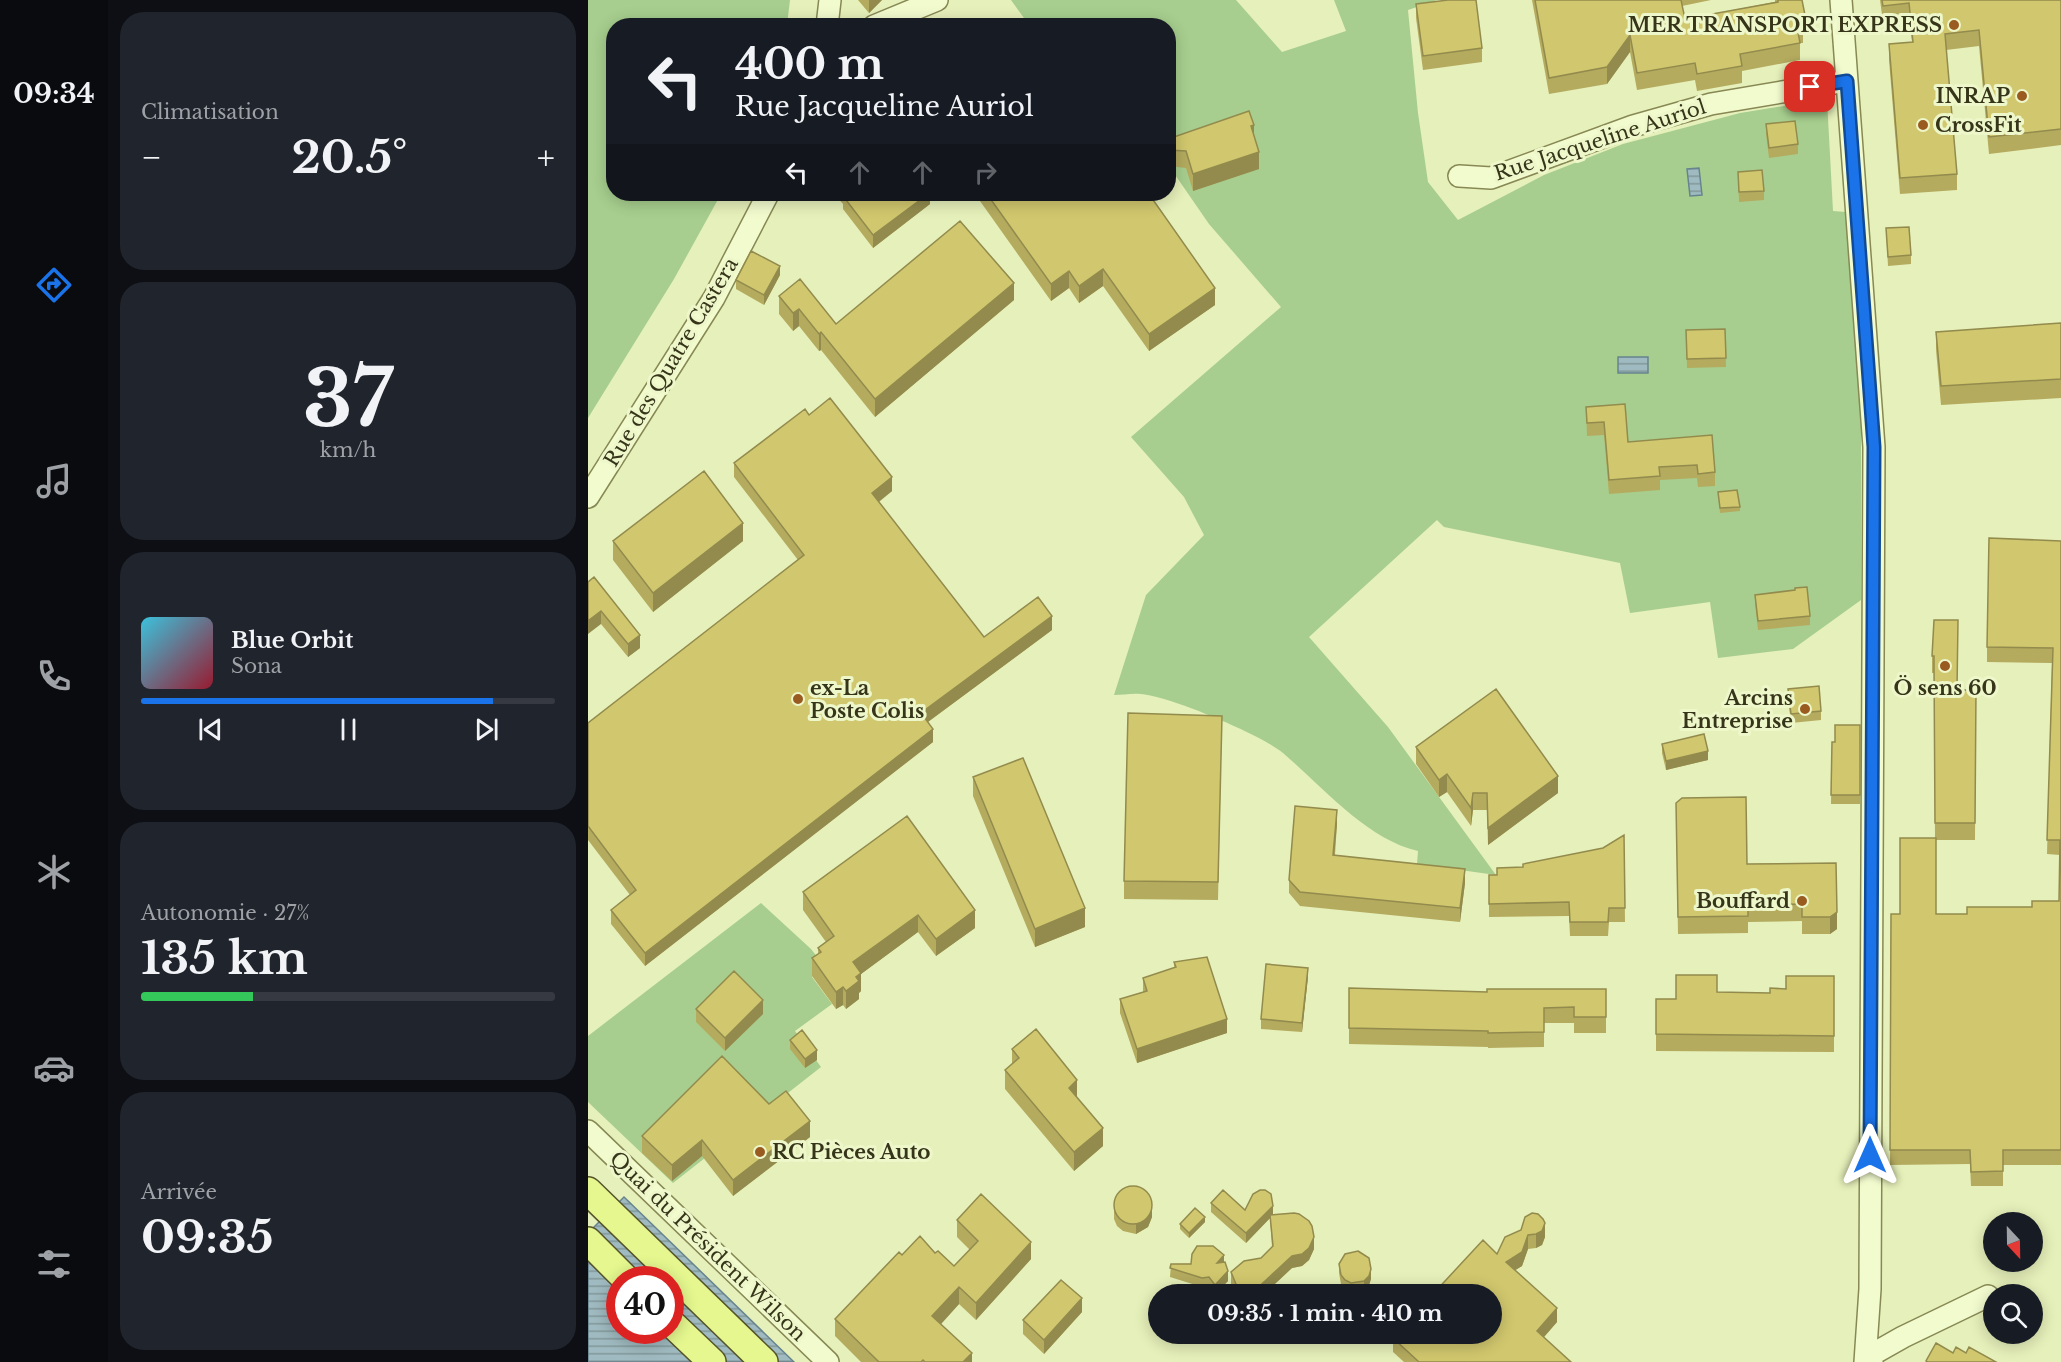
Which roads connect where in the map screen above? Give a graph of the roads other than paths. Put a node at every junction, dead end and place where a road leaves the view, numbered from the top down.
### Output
1 (830, 0) edge
2 (938, 0) edge
3 (1841, 0) edge
4 (828, 18) edge
5 (894, 18) edge
6 (1847, 81) junction
7 (1459, 177) dead end
8 (764, 201) edge
9 (588, 497) edge
10 (588, 1131) edge
11 (588, 1191) edge
12 (588, 1241) edge
13 (613, 1266) edge
14 (1983, 1298) edge
15 (684, 1335) edge
16 (1868, 1361) edge
17 (712, 1362) edge
18 (764, 1362) edge
19 (828, 1362) edge

1 - 4 street
2 - 5 street
3 - 6 street
6 - 7 street, Rue Jacqueline Auriol
6 - 16 street
8 - 9 street, Rue des Quatre Castera
10 - 19 street, Quai du Président Wilson
11 - 18 main road
12 - 13 main road
14 - 16 street
15 - 17 main road

